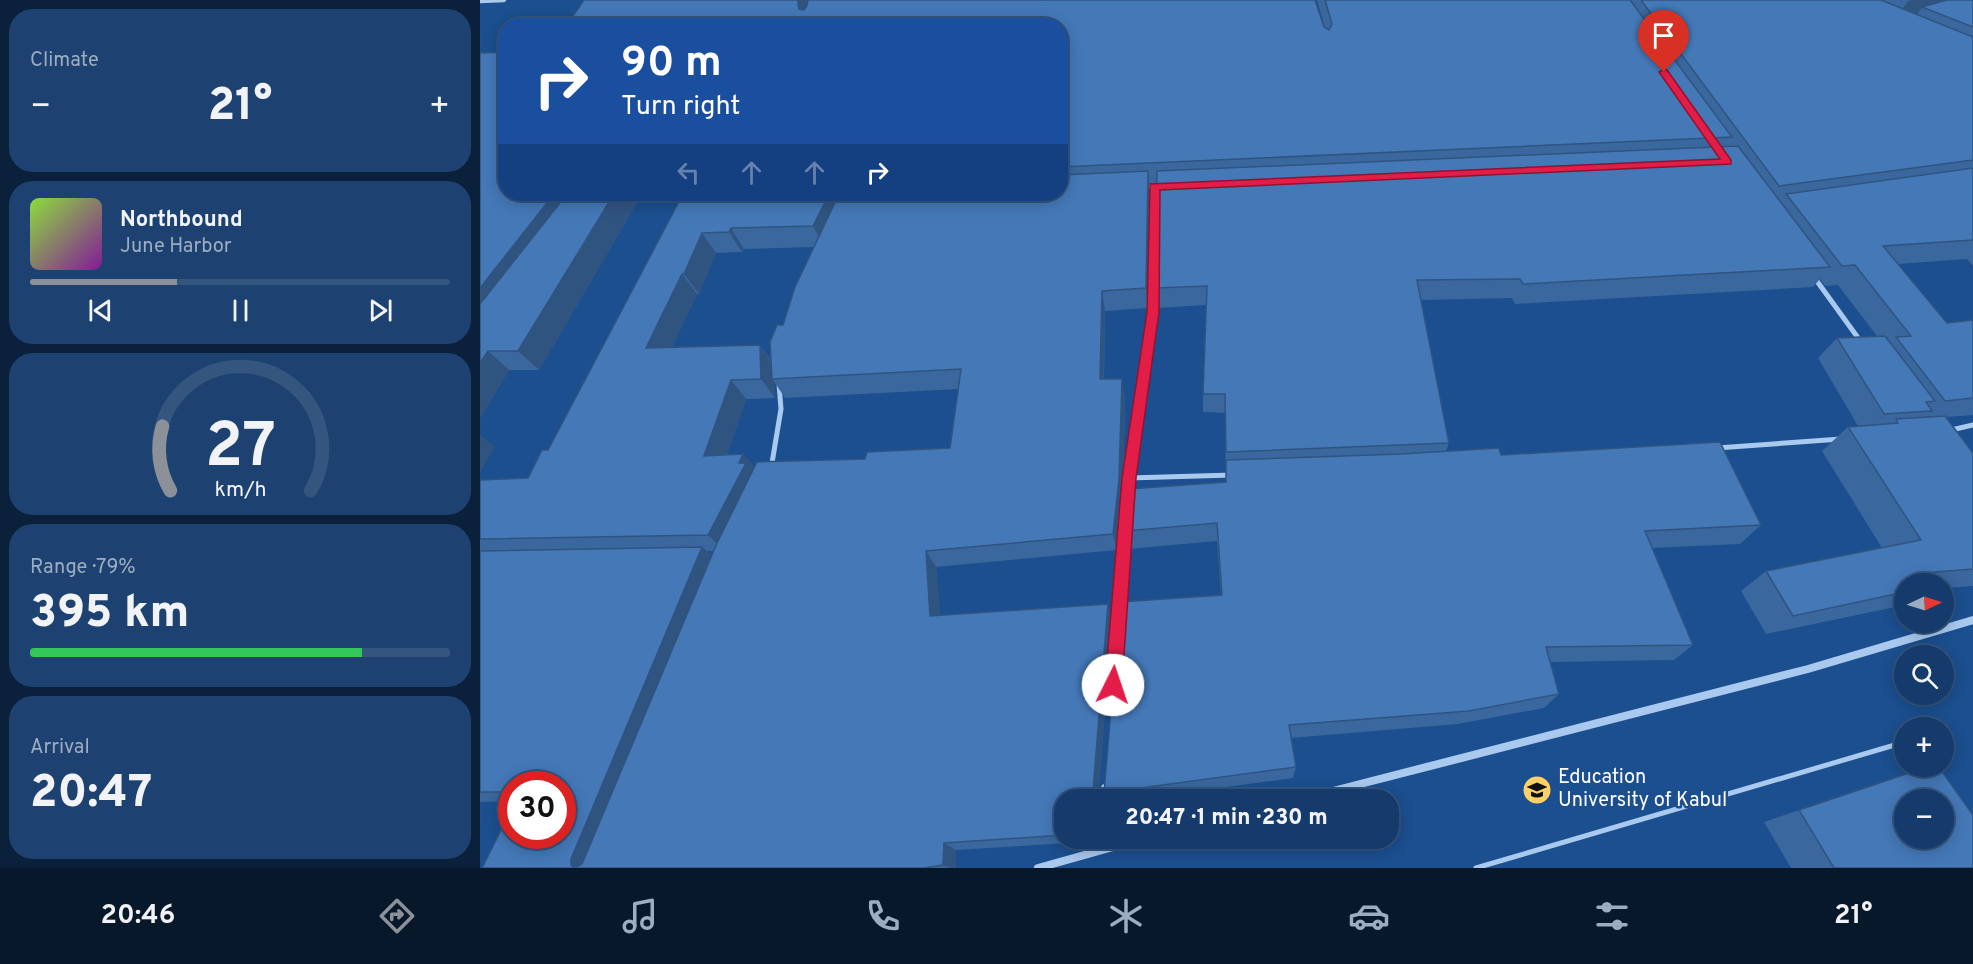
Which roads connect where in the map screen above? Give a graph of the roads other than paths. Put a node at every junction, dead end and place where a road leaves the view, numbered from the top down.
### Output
1 (504, 0) edge
2 (480, 1) edge
3 (1166, 186) edge
4 (1154, 187) junction
5 (1131, 188) edge
6 (1807, 267) edge
7 (1868, 351) edge
8 (779, 380) edge
9 (1973, 425) edge
10 (1940, 432) edge
11 (1853, 439) edge
12 (1712, 448) edge
13 (771, 472) edge
14 (1244, 474) edge
15 (1129, 478) junction
16 (1973, 620) edge
17 (1118, 621) edge
18 (1894, 745) edge
19 (1106, 776) edge
20 (1105, 789) edge
21 (1341, 789) edge
22 (1105, 849) edge
23 (1101, 850) joint
24 (1038, 868) edge
25 (1476, 868) edge

1 - 2 street
3 - 4 street
4 - 5 street
4 - 15 street
6 - 7 street
8 - 13 street
9 - 10 street
11 - 12 street
14 - 15 street
15 - 17 street
16 - 21 street
18 - 25 lane
19 - 20 street
22 - 23 street
23 - 24 street

